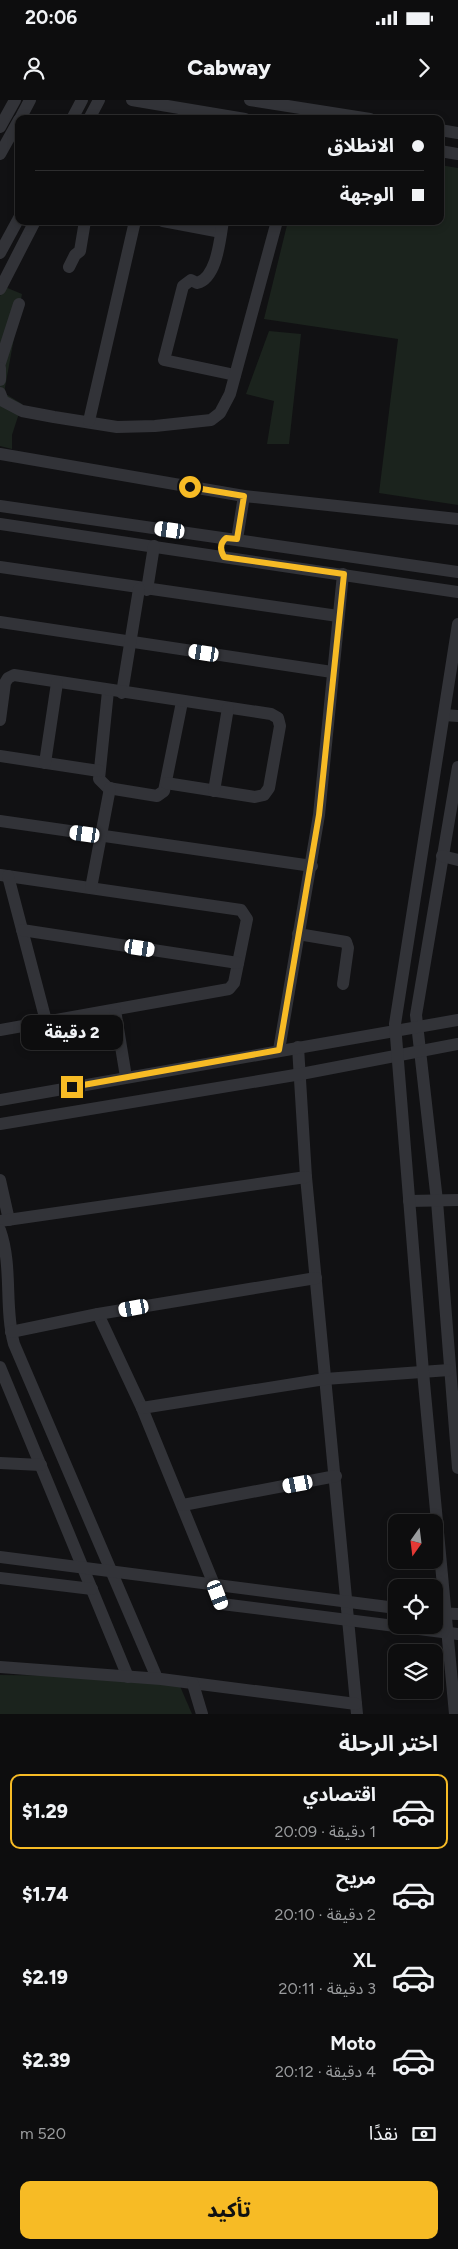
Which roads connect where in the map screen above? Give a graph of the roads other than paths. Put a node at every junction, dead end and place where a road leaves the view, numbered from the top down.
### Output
1 (15, 100) edge
2 (30, 100) edge
3 (82, 100) edge
4 (99, 100) edge
5 (132, 100) edge
6 (250, 100) edge
7 (293, 103) edge
8 (308, 114) edge
9 (22, 115) edge
10 (74, 115) edge
11 (91, 115) edge
12 (222, 115) edge
13 (247, 115) edge
14 (0, 127) edge
15 (15, 127) edge
16 (444, 131) edge
17 (458, 133) edge
18 (444, 152) edge
19 (0, 154) edge
20 (458, 154) edge
21 (15, 225) edge
22 (33, 225) edge
23 (83, 225) edge
24 (134, 225) edge
25 (202, 225) edge
26 (276, 225) edge
27 (222, 227) edge
28 (0, 253) edge
29 (69, 267) dead end
30 (0, 289) edge
31 (18, 304) dead end
32 (0, 364) edge
33 (0, 368) edge
34 (235, 375) junction
35 (0, 380) edge
36 (0, 393) edge
37 (90, 422) junction
38 (0, 454) edge
39 (244, 496) junction
40 (0, 506) edge
41 (458, 519) edge
42 (0, 524) edge
43 (237, 539) junction
44 (154, 546) junction
45 (224, 557) junction
46 (244, 559) junction
47 (0, 567) edge
48 (458, 572) edge
49 (344, 574) junction
50 (143, 589) junction
51 (458, 592) edge
52 (338, 616) junction
53 (0, 622) edge
54 (458, 624) edge
55 (130, 642) junction
56 (332, 672) junction
57 (57, 683) junction
58 (108, 691) junction
59 (122, 693) junction
60 (182, 702) junction
61 (228, 708) junction
62 (444, 715) junction
63 (458, 716) edge
64 (0, 720) edge
65 (0, 756) edge
66 (44, 763) junction
67 (458, 767) edge
68 (99, 771) junction
69 (166, 783) junction
70 (110, 788) junction
71 (214, 791) junction
72 (0, 822) edge
73 (102, 836) junction
74 (458, 860) edge
75 (442, 862) junction
76 (420, 864) junction
77 (312, 866) junction
78 (4, 876) edge
79 (91, 888) junction
80 (22, 930) junction
81 (298, 934) junction
82 (238, 963) junction
83 (343, 984) dead end
84 (115, 1010) junction
85 (458, 1020) edge
86 (46, 1021) junction
87 (417, 1028) junction
88 (0, 1030) edge
89 (396, 1031) junction
90 (458, 1044) edge
91 (298, 1047) junction
92 (279, 1050) junction
93 (420, 1052) junction
94 (398, 1056) junction
95 (301, 1074) junction
96 (126, 1077) junction
97 (0, 1100) edge
98 (0, 1124) edge
99 (306, 1178) junction
100 (0, 1180) edge
101 (458, 1200) edge
102 (409, 1201) junction
103 (437, 1201) junction
104 (4, 1220) edge
105 (0, 1230) edge
106 (3, 1253) edge
107 (316, 1278) junction
108 (98, 1314) junction
109 (11, 1332) junction
110 (453, 1346) edge
111 (0, 1367) edge
112 (449, 1370) junction
113 (423, 1372) junction
114 (325, 1379) junction
115 (142, 1408) junction
116 (0, 1463) edge
117 (458, 1463) edge
118 (41, 1465) junction
119 (336, 1476) junction
120 (183, 1505) junction
121 (0, 1557) edge
122 (83, 1568) junction
123 (112, 1571) junction
124 (0, 1578) edge
125 (214, 1585) junction
126 (92, 1589) junction
127 (347, 1602) junction
128 (388, 1607) edge
129 (452, 1614) edge
130 (348, 1621) junction
131 (453, 1634) edge
132 (0, 1667) edge
133 (128, 1676) junction
134 (157, 1678) junction
135 (192, 1684) junction
136 (357, 1709) edge
137 (202, 1714) edge
138 (455, 1714) edge

1 - 14 street
2 - 9 street
3 - 10 street
4 - 11 street
5 - 12 street
6 - 7 street
6 - 13 street
7 - 8 street
15 - 19 street
16 - 17 street
18 - 20 street
21 - 28 street
22 - 30 street
23 - 29 street
24 - 37 street
25 - 27 street
26 - 34 street
27 - 34 street
31 - 32 street
33 - 35 street
34 - 37 street
36 - 37 street
38 - 39 street
39 - 41 street
39 - 43 street
40 - 43 street
42 - 44 street
43 - 45 street
43 - 46 street
43 - 48 street
44 - 45 street
44 - 50 street
45 - 46 street
46 - 49 street
47 - 50 street
49 - 51 street
49 - 52 street
50 - 52 street
50 - 55 street
52 - 56 street
53 - 55 street
54 - 62 street
55 - 56 street
55 - 59 street
56 - 77 street
57 - 58 street
57 - 64 street
57 - 66 street
58 - 59 street
58 - 68 street
59 - 60 street
60 - 61 street
60 - 69 street
61 - 71 street
61 - 71 street
62 - 63 street
62 - 76 street
65 - 66 street
66 - 68 street
67 - 75 street
68 - 70 street
69 - 70 street
69 - 71 street
70 - 73 street
72 - 73 street
73 - 77 street
73 - 79 street
74 - 75 street
75 - 76 street
75 - 87 street
76 - 89 street
77 - 81 street
78 - 79 street
78 - 80 street
79 - 82 street
80 - 82 street
80 - 86 street
81 - 83 street
81 - 92 street
82 - 84 street
84 - 86 street
84 - 96 street
85 - 87 street
86 - 88 street
87 - 89 street
87 - 93 street
89 - 91 street
89 - 94 street
90 - 93 street
91 - 92 street
91 - 95 street
92 - 96 street
93 - 94 street
93 - 103 street
94 - 95 street
94 - 102 street
95 - 98 street
95 - 99 street
96 - 97 street
99 - 104 street
99 - 107 street
100 - 104 street
101 - 103 street
102 - 103 street
102 - 113 street
103 - 110 street
105 - 106 street
106 - 109 street
107 - 108 street
107 - 114 street
108 - 109 street
108 - 115 street
109 - 123 street
110 - 112 street
111 - 118 street
112 - 113 street
112 - 117 street
113 - 114 street
113 - 129 street
114 - 115 street
114 - 119 street
115 - 120 street
116 - 118 street
118 - 122 street
119 - 120 street
119 - 127 street
120 - 125 street
121 - 122 street
122 - 123 street
122 - 126 street
123 - 125 street
123 - 134 street
124 - 126 street
125 - 127 street
125 - 130 street
126 - 133 street
127 - 128 street
127 - 130 street
129 - 131 street
130 - 131 street
130 - 136 street
131 - 138 street
132 - 133 street
133 - 134 street
134 - 135 street
135 - 136 street
135 - 137 street

